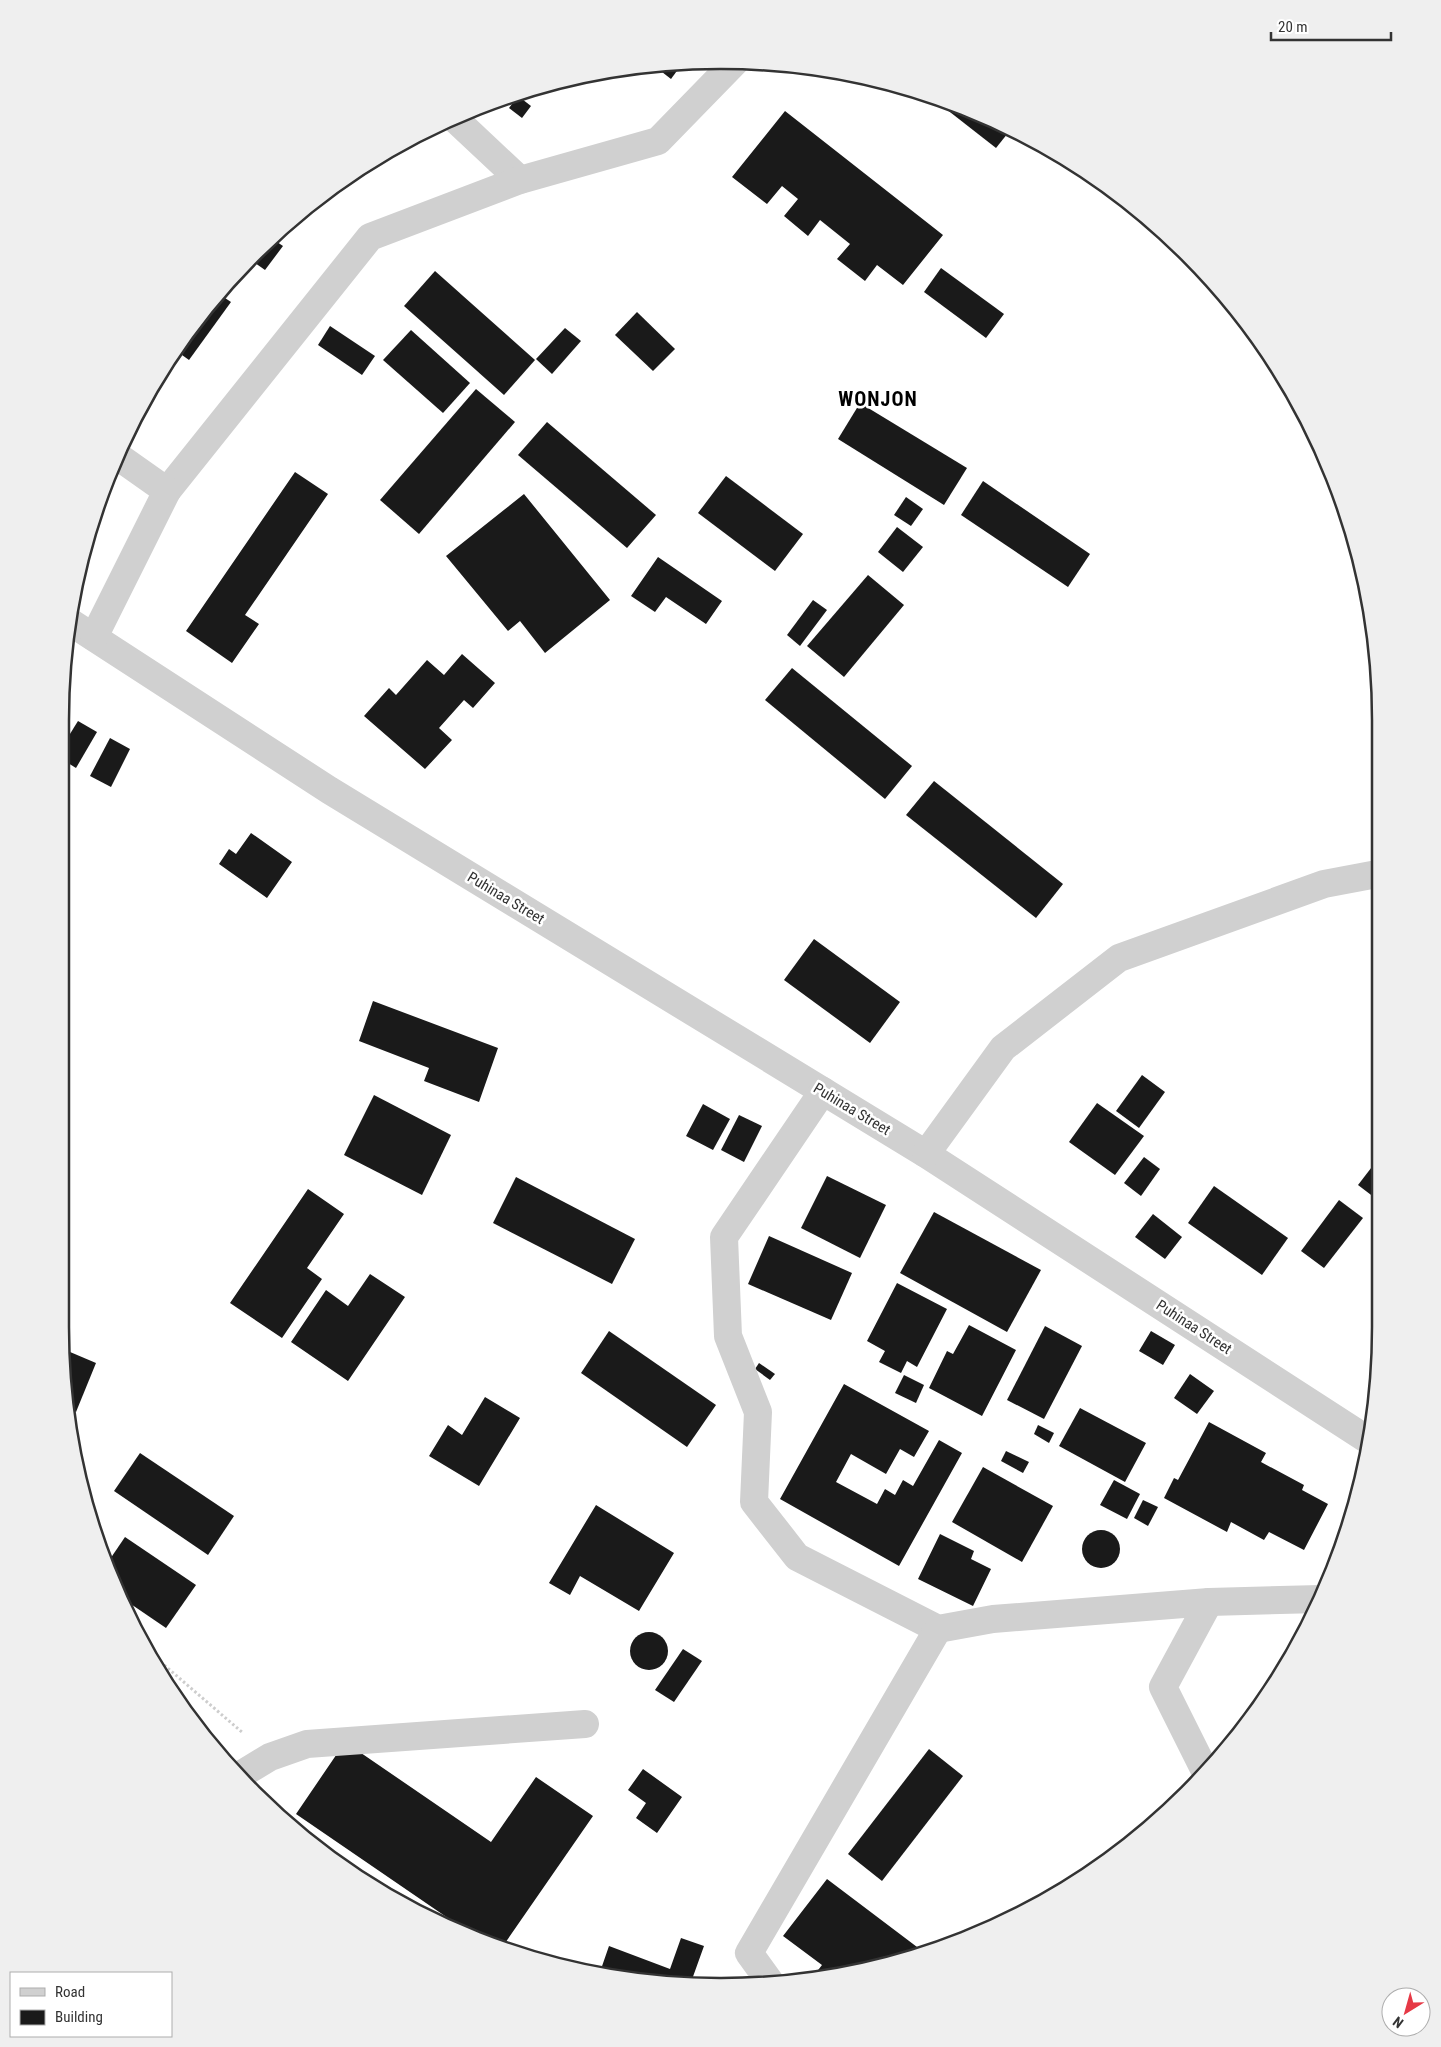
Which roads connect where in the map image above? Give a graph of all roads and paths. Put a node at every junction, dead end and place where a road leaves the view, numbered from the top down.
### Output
1 (728, 69) edge
2 (460, 123) edge
3 (520, 180) junction
4 (123, 460) edge
5 (167, 491) junction
6 (76, 625) edge
7 (94, 637) junction
8 (1372, 875) edge
9 (823, 1091) junction
10 (926, 1154) junction
11 (1363, 1437) edge
12 (1312, 1599) edge
13 (1209, 1602) junction
14 (938, 1629) junction
15 (164, 1665) edge
16 (585, 1724) dead end
17 (270, 1757) junction
18 (1202, 1765) edge
19 (245, 1772) edge
20 (766, 1977) edge

1 - 3 street
2 - 3 street
3 - 5 street
4 - 5 street
5 - 7 street
6 - 7 street, Puhinaa Street
7 - 9 street, Puhinaa Street
8 - 10 street
9 - 10 street, Puhinaa Street
9 - 14 street
10 - 11 street, Puhinaa Street
12 - 13 street
13 - 14 street
13 - 18 street
14 - 20 street
15 - 17 path
16 - 17 street
17 - 19 street

